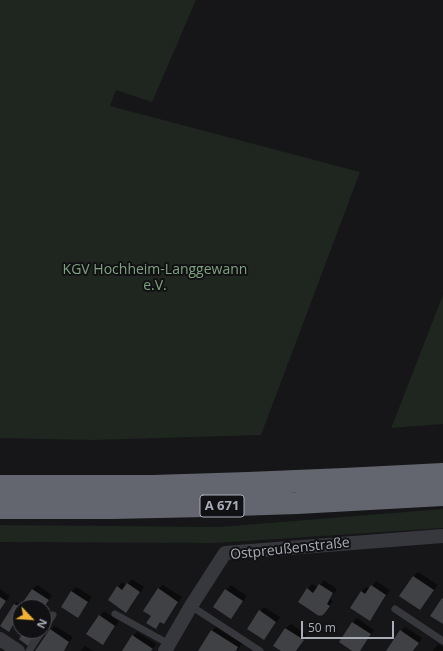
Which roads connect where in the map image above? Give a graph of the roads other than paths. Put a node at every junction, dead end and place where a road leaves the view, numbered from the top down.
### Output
1 (443, 474) edge
2 (0, 486) edge
3 (443, 495) edge
4 (0, 508) edge
5 (443, 536) edge
6 (191, 606) junction
7 (395, 610) dead end
8 (115, 614) dead end
9 (0, 639) edge
10 (37, 639) edge
11 (443, 641) edge
12 (167, 648) edge
13 (18, 651) edge
14 (29, 651) edge
15 (260, 651) edge

1 - 2 highway, A 671
3 - 4 highway, A 671
5 - 6 street, Ostpreußenstraße
6 - 12 street, Ostpreußenstraße
6 - 15 lane
7 - 11 lane
8 - 12 lane
9 - 13 street
10 - 14 lane

